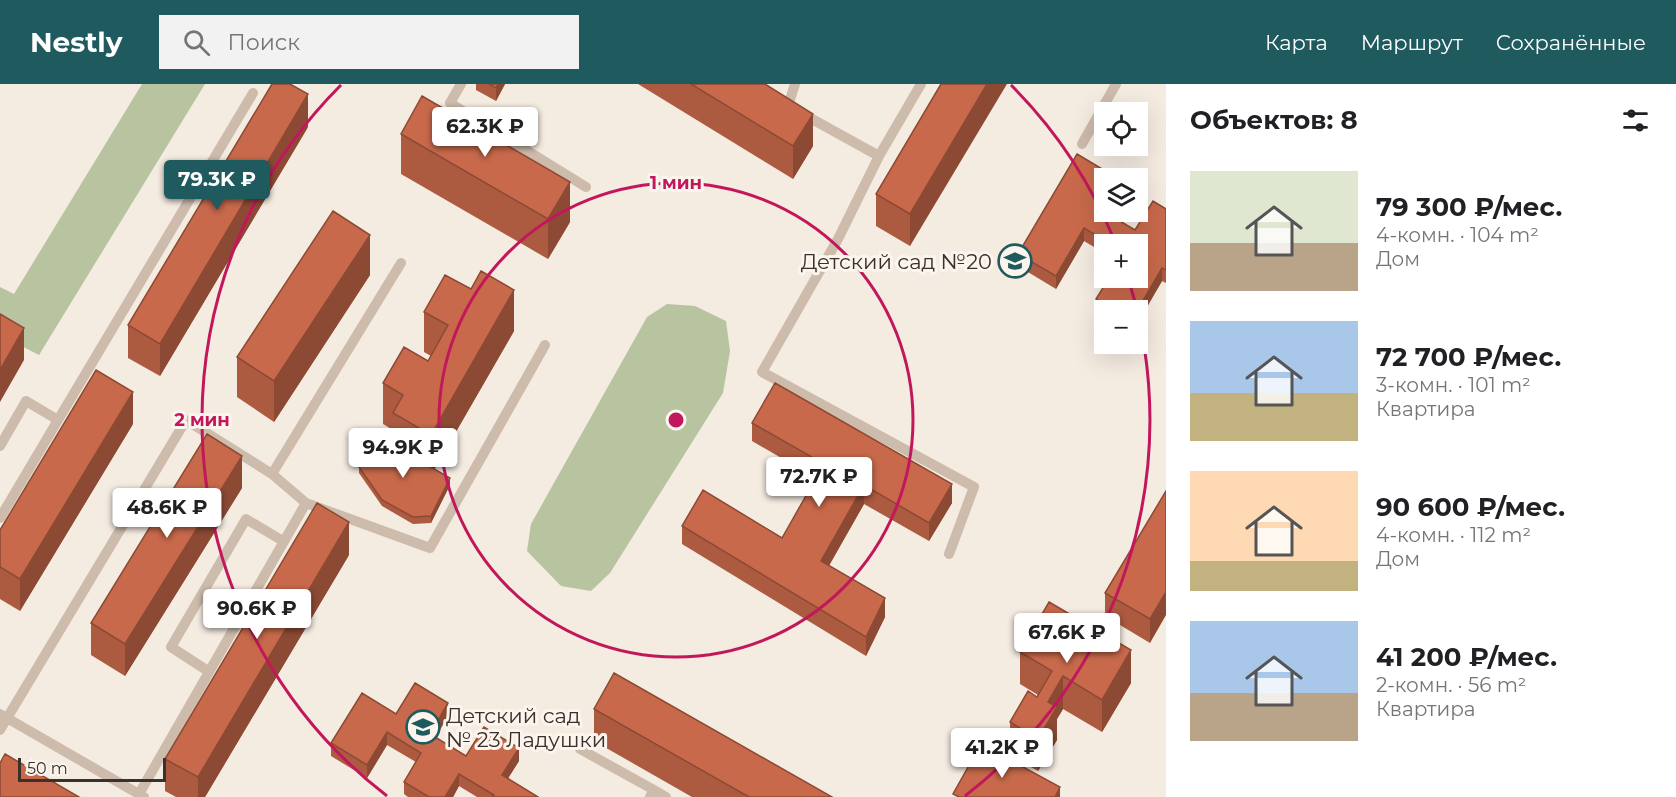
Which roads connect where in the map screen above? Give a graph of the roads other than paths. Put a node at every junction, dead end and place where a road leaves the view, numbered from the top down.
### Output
1 (461, 84) edge
2 (795, 84) edge
3 (921, 84) edge
4 (1116, 84) edge
5 (253, 93) dead end
6 (1082, 144) dead end
7 (879, 156) junction
8 (586, 187) dead end
9 (401, 263) dead end
10 (545, 345) dead end
11 (58, 420) junction
12 (0, 446) edge
13 (272, 474) junction
14 (306, 503) junction
15 (0, 518) edge
16 (284, 541) junction
17 (949, 554) dead end
18 (208, 671) junction
19 (4, 716) edge
20 (0, 730) edge
21 (580, 749) dead end
22 (652, 793) edge
23 (142, 796) edge
24 (666, 797) edge

1 - 8 lane
2 - 7 lane
3 - 7 lane
4 - 6 lane
5 - 11 lane
7 - 17 lane
9 - 13 lane
10 - 14 lane
11 - 12 lane
11 - 15 lane
13 - 14 lane
13 - 19 lane
14 - 16 lane
16 - 18 lane
16 - 18 lane
18 - 23 lane
19 - 20 lane
19 - 23 lane
21 - 22 lane
22 - 24 lane

